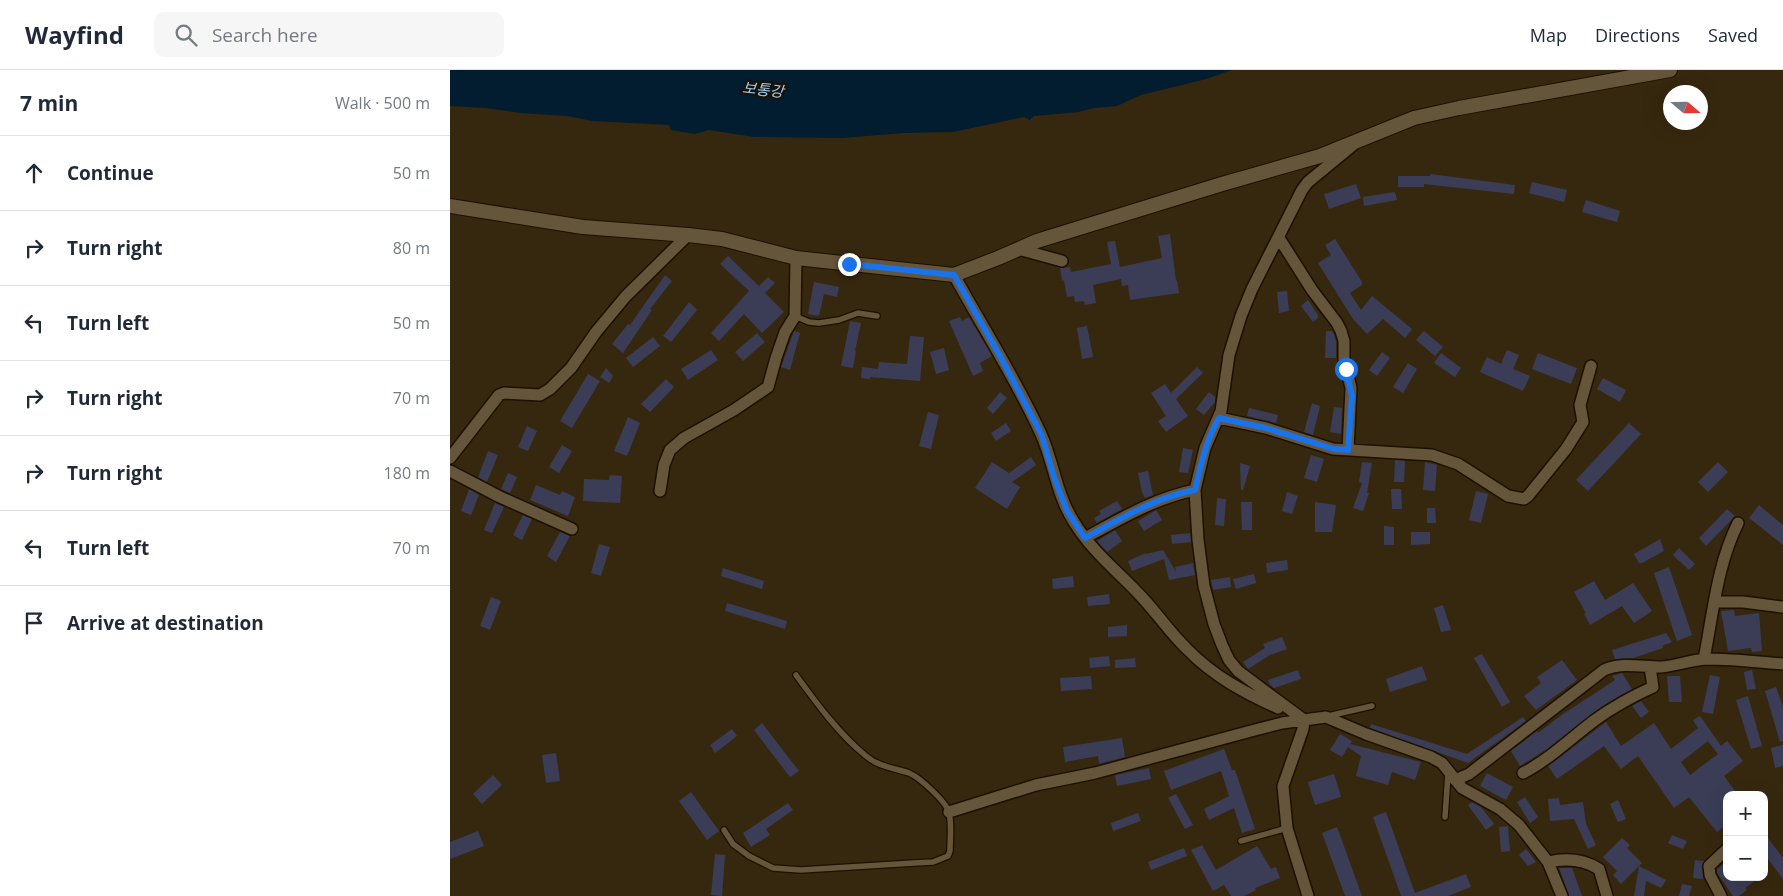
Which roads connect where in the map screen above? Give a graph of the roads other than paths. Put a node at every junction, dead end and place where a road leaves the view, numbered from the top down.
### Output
1 (1670, 70) edge
2 (1360, 139) junction
3 (450, 206) edge
4 (688, 235) junction
5 (1279, 238) junction
6 (1018, 250) junction
7 (796, 258) junction
8 (1062, 261) dead end
9 (954, 275) junction
10 (795, 316) junction
11 (878, 316) dead end
12 (1591, 366) dead end
13 (1219, 418) junction
14 (1348, 450) junction
15 (450, 458) edge
16 (450, 471) edge
17 (1195, 490) junction
18 (660, 491) dead end
19 (1738, 523) dead end
20 (572, 529) dead end
21 (1085, 538) junction
22 (1715, 602) junction
23 (1782, 607) edge
24 (1704, 659) junction
25 (1783, 664) edge
26 (1650, 667) junction
27 (796, 675) dead end
28 (1372, 706) dead end
29 (1326, 717) junction
30 (1304, 720) junction
31 (1523, 773) dead end
32 (1452, 776) junction
33 (949, 812) junction
34 (1445, 817) dead end
35 (1287, 828) junction
36 (724, 830) dead end
37 (1241, 841) dead end
38 (1723, 853) edge
39 (1548, 862) junction
40 (1308, 896) edge
41 (1562, 896) edge
42 (1607, 896) edge
43 (1721, 896) edge

1 - 2 main road
2 - 5 street
2 - 6 main road
3 - 4 main road
4 - 7 main road
4 - 15 street
5 - 13 street
5 - 14 street
6 - 8 street
6 - 9 main road
7 - 9 main road
7 - 10 street
9 - 21 street
10 - 11 lane
10 - 18 street
12 - 14 street
13 - 14 street
13 - 17 street
16 - 20 street
17 - 21 street
17 - 30 street
19 - 22 street
21 - 30 street
22 - 23 street
22 - 24 street
24 - 25 street
24 - 26 street
26 - 31 street
26 - 32 street
27 - 33 lane
28 - 29 lane
29 - 30 street
29 - 32 street
30 - 33 street
30 - 35 street
32 - 34 lane
32 - 39 street
33 - 36 lane
35 - 37 lane
35 - 40 street
38 - 43 street
39 - 41 street
39 - 42 street

